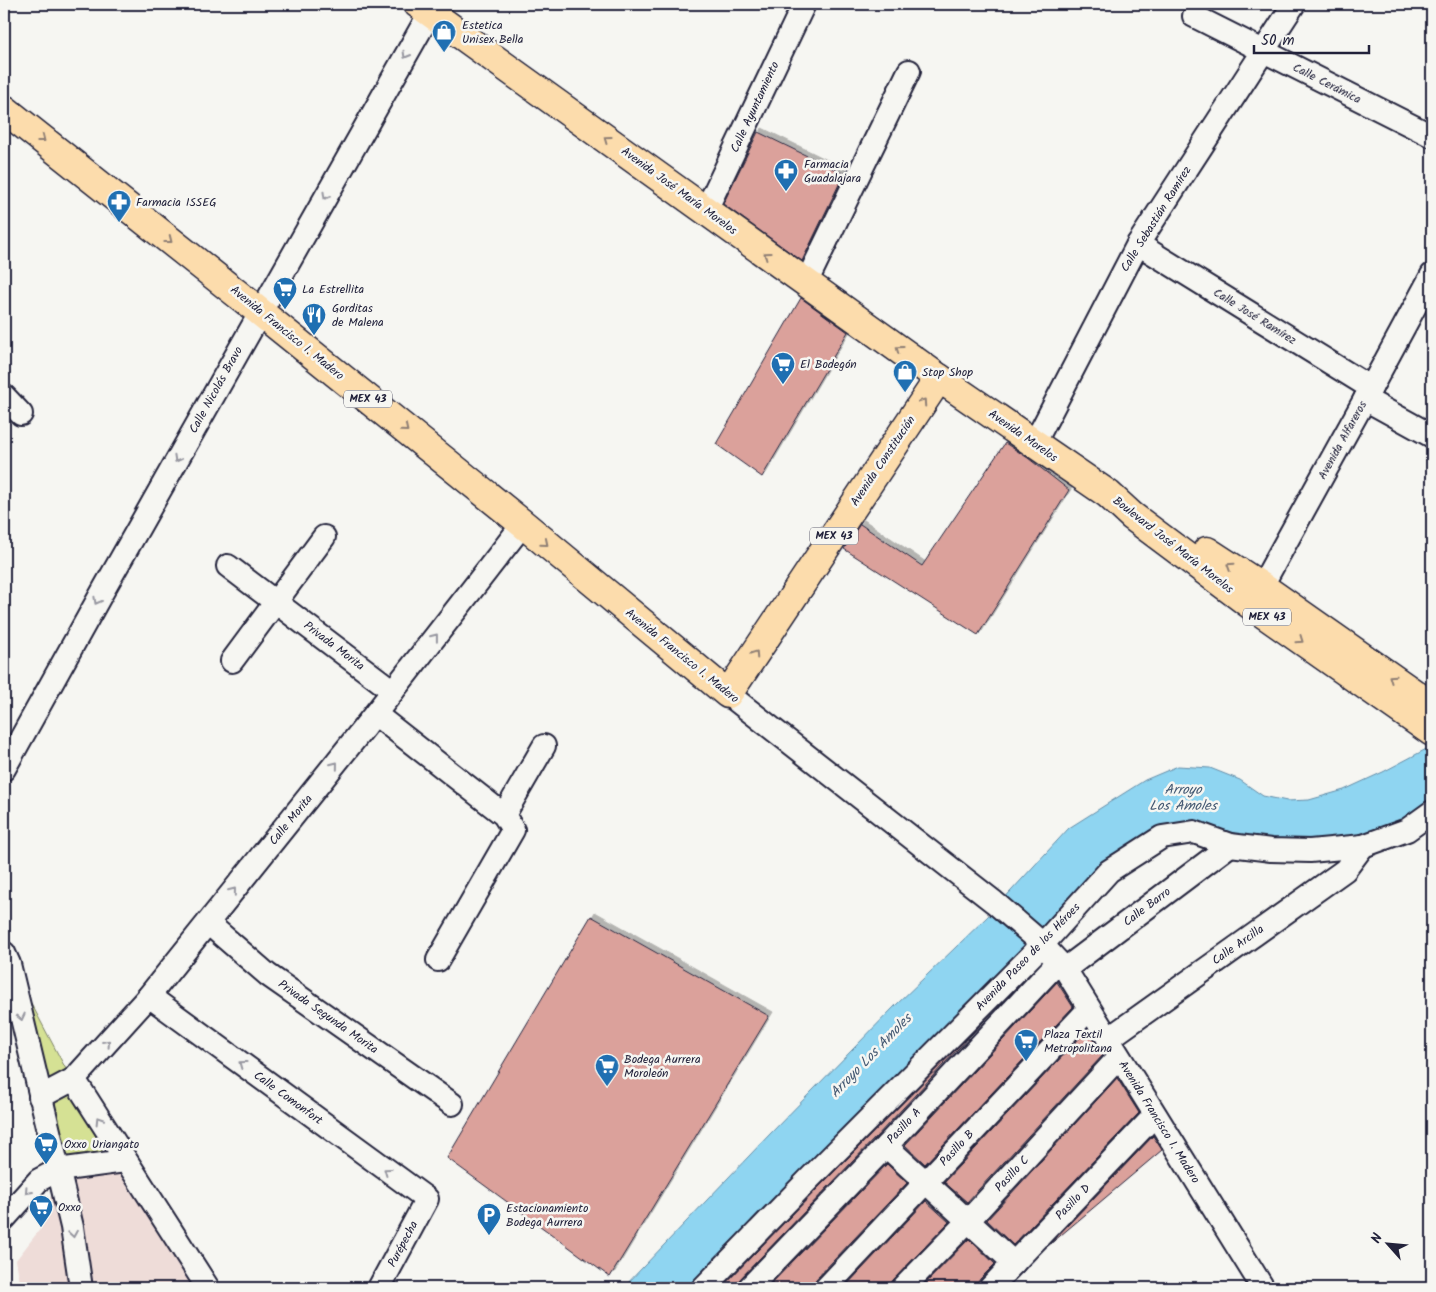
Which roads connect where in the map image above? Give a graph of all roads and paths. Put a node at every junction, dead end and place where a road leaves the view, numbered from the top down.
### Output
1 (804, 4) edge
2 (1294, 4) edge
3 (428, 7) edge
4 (1194, 16) dead end
5 (1264, 50) junction
6 (909, 71) dead end
7 (4, 109) edge
8 (1432, 136) edge
9 (706, 210) junction
10 (1138, 244) junction
11 (1432, 275) edge
12 (806, 283) junction
13 (260, 312) junction
14 (939, 378) junction
15 (1368, 394) junction
16 (4, 396) edge
17 (21, 414) dead end
18 (1432, 436) edge
19 (1034, 444) junction
20 (1108, 494) joint
21 (523, 524) junction
22 (324, 537) dead end
23 (228, 566) dead end
24 (1256, 596) junction
25 (276, 601) junction
26 (232, 661) dead end
27 (394, 691) junction
28 (728, 694) junction
29 (1432, 706) edge
30 (376, 714) junction
31 (1432, 732) edge
32 (544, 746) dead end
33 (4, 769) edge
34 (1432, 812) edge
35 (504, 815) junction
36 (1230, 844) junction
37 (1363, 846) junction
38 (208, 923) junction
39 (1040, 942) junction
40 (4, 953) edge
41 (438, 960) dead end
42 (1062, 966) junction
43 (149, 996) junction
44 (1089, 1008) junction
45 (1114, 1048) junction
46 (74, 1079) junction
47 (40, 1097) junction
48 (452, 1104) dead end
49 (1155, 1115) junction
50 (886, 1146) junction
51 (125, 1161) junction
52 (58, 1170) junction
53 (925, 1182) junction
54 (427, 1199) joint
55 (4, 1219) edge
56 (968, 1221) junction
57 (1014, 1263) junction
58 (81, 1288) edge
59 (208, 1288) edge
60 (379, 1288) edge
61 (703, 1288) edge
62 (749, 1288) edge
63 (826, 1288) edge
64 (903, 1288) edge
65 (990, 1288) edge
66 (1263, 1288) edge

1 - 9 street, Calle Ayuntamiento
2 - 5 street, Calle Sebastián Ramírez
9 -> 3 main road, Avenida José María Morelos / MEX 43
3 -> 13 street, Calle Nicolás Bravo
4 - 5 street, Calle Cerámica
5 - 8 street, Calle Cerámica
5 - 10 street, Calle Sebastián Ramírez
6 - 12 street
7 -> 13 main road, Avenida Francisco I. Madero / MEX 43
12 -> 9 main road, Avenida José María Morelos / MEX 43
10 - 15 street, Calle José Ramírez
10 - 19 street, Calle Sebastián Ramírez
11 - 15 street, Avenida Alfareros
14 -> 12 main road, Avenida José María Morelos / MEX 43
13 -> 21 main road, Avenida Francisco I. Madero / MEX 43
13 -> 33 street, Calle Nicolás Bravo
14 - 19 main road, Avenida Morelos / MEX 43
28 -> 14 main road, Avenida Constitución / MEX 43
15 - 18 street, Calle José Ramírez
15 - 24 street, Avenida Alfareros
16 - 17 street
19 - 20 main road, Avenida Morelos / MEX 43
20 - 24 main road, Boulevard José María Morelos / MEX 43
27 -> 21 street, Calle Morita
21 -> 28 main road, Avenida Francisco I. Madero / MEX 43
22 - 25 street
23 - 25 street, Privada Morita
29 -> 24 main road, Boulevard José María Morelos / MEX 43
24 -> 31 main road, Boulevard José María Morelos / MEX 43
25 - 26 street
25 - 27 street, Privada Morita
27 - 30 street, Calle Morita
28 - 39 street, Avenida Francisco I. Madero
30 - 35 street
38 -> 30 street, Calle Morita
32 - 35 street
34 - 37 street, Avenida Paseo de los Héroes
35 - 41 street
36 - 37 street, Avenida Paseo de los Héroes
36 - 39 street, Avenida Paseo de los Héroes
36 - 42 street, Calle Barro
37 - 45 street, Calle Arcilla
38 - 43 street, Calle Morita
38 - 48 street, Privada Segunda Morita
39 - 42 street, Avenida Francisco I. Madero
39 - 61 street, Avenida Paseo de los Héroes
40 -> 47 street
42 - 44 street, Avenida Francisco I. Madero
42 - 50 street, Pasillo A
46 -> 43 street, Calle Morita
54 -> 43 street, Calle Comonfort
44 - 45 street, Avenida Francisco I. Madero
44 - 53 street, Pasillo B
45 - 49 street, Avenida Francisco I. Madero
45 - 56 street, Pasillo C
46 - 47 street, Calle Morita
51 -> 46 street
47 - 52 street
49 - 57 street, Pasillo D
49 - 66 street, Avenida Francisco I. Madero
50 - 53 street
50 - 62 street, Pasillo A
51 - 52 street
51 - 59 street
52 -> 55 street
52 -> 58 street
53 - 56 street
53 - 63 street, Pasillo B
54 - 60 street, Purépecha
56 - 57 street
56 - 64 street, Pasillo C
57 - 65 street, Pasillo D

